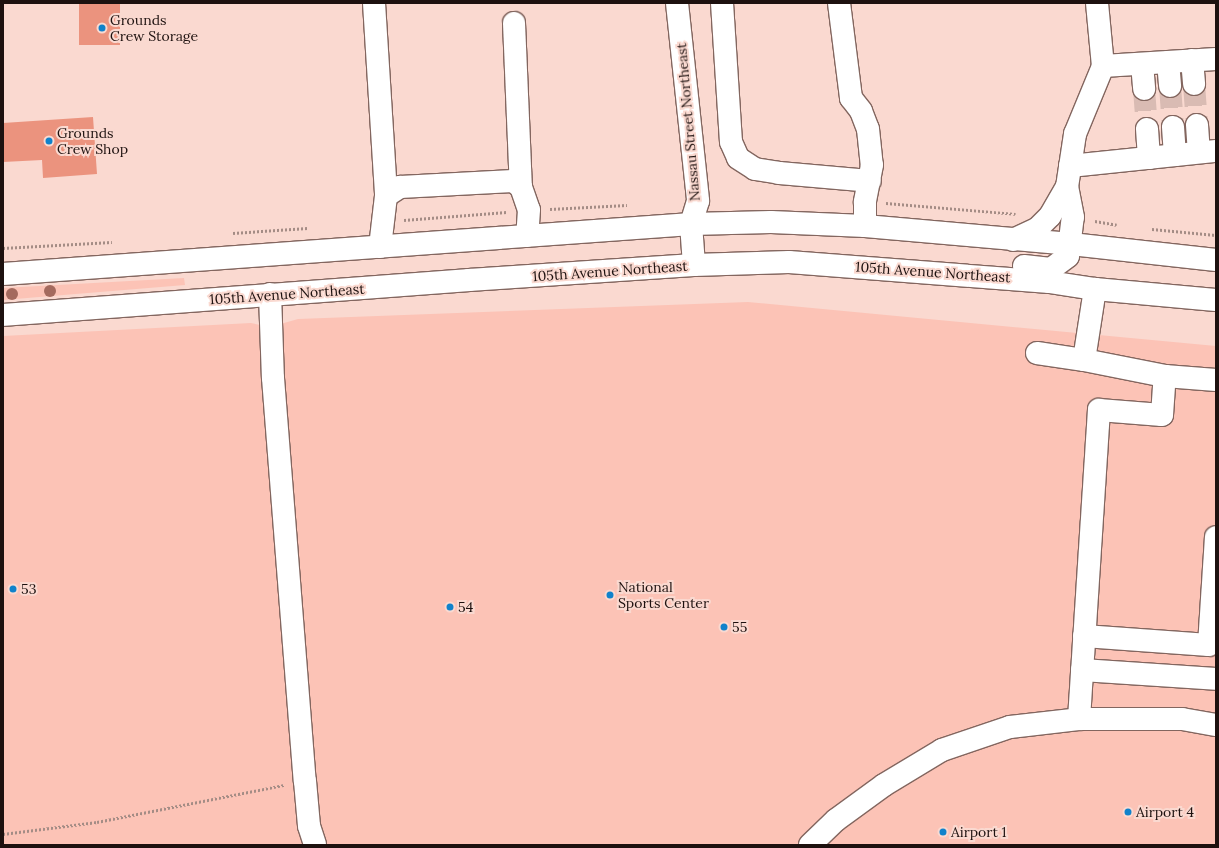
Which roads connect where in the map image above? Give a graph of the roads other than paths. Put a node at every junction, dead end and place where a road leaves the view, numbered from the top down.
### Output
1 (374, 3) edge
2 (677, 3) edge
3 (722, 3) edge
4 (839, 3) edge
5 (1097, 3) edge
6 (514, 23) dead end
7 (1216, 59) edge
8 (1192, 60) junction
9 (1168, 62) junction
10 (1142, 64) junction
11 (1103, 66) junction
12 (1194, 84) tunnel mouth
13 (1170, 86) tunnel mouth
14 (1144, 89) tunnel mouth
15 (1197, 125) tunnel mouth
16 (1173, 126) tunnel mouth
17 (1147, 129) tunnel mouth
18 (1207, 152) edge
19 (1175, 155) junction
20 (1149, 158) junction
21 (1070, 166) junction
22 (870, 181) junction
23 (521, 187) junction
24 (1067, 187) junction
25 (386, 196) junction
26 (691, 224) junction
27 (865, 226) junction
28 (527, 236) junction
29 (1013, 240) junction
30 (1071, 244) junction
31 (380, 247) junction
32 (1216, 260) edge
33 (694, 265) junction
34 (3, 274) edge
35 (960, 274) junction
36 (1095, 289) junction
37 (270, 294) junction
38 (1216, 300) edge
39 (3, 315) edge
40 (1037, 353) dead end
41 (1084, 360) junction
42 (1165, 376) junction
43 (1216, 380) edge
44 (1216, 536) edge
45 (1084, 636) junction
46 (1082, 670) junction
47 (1216, 679) edge
48 (1079, 719) junction
49 (1216, 725) edge
50 (314, 845) edge
51 (810, 845) edge

1 - 25 street
2 - 26 street, Nassau Street Northeast
3 - 22 street
4 - 22 street
5 - 11 street
6 - 23 street
7 - 8 street
8 - 9 street
8 - 12 street
9 - 10 street
9 - 13 street
10 - 11 street
10 - 14 street
11 - 21 street
15 - 18 street
16 - 19 street
17 - 20 street
18 - 19 street
19 - 20 street
20 - 21 street
21 - 24 street
22 - 27 street
23 - 25 street
23 - 28 street
24 - 29 street
24 - 30 street
25 - 31 street
26 - 27 street
26 - 28 street
26 - 33 street, Nassau Street Northeast
27 - 29 street
28 - 31 street
29 - 30 street
30 - 32 street
30 - 35 street
31 - 34 street
33 - 35 street, 105th Avenue Northeast
33 - 37 street, 105th Avenue Northeast
35 - 36 street, 105th Avenue Northeast
36 - 38 street, 105th Avenue Northeast
36 - 41 street
37 - 39 street, 105th Avenue Northeast
37 - 50 street
40 - 41 street
41 - 42 street
42 - 43 street
42 - 45 street
44 - 45 street
45 - 46 street
46 - 47 street
46 - 48 street
48 - 49 street
48 - 51 street

